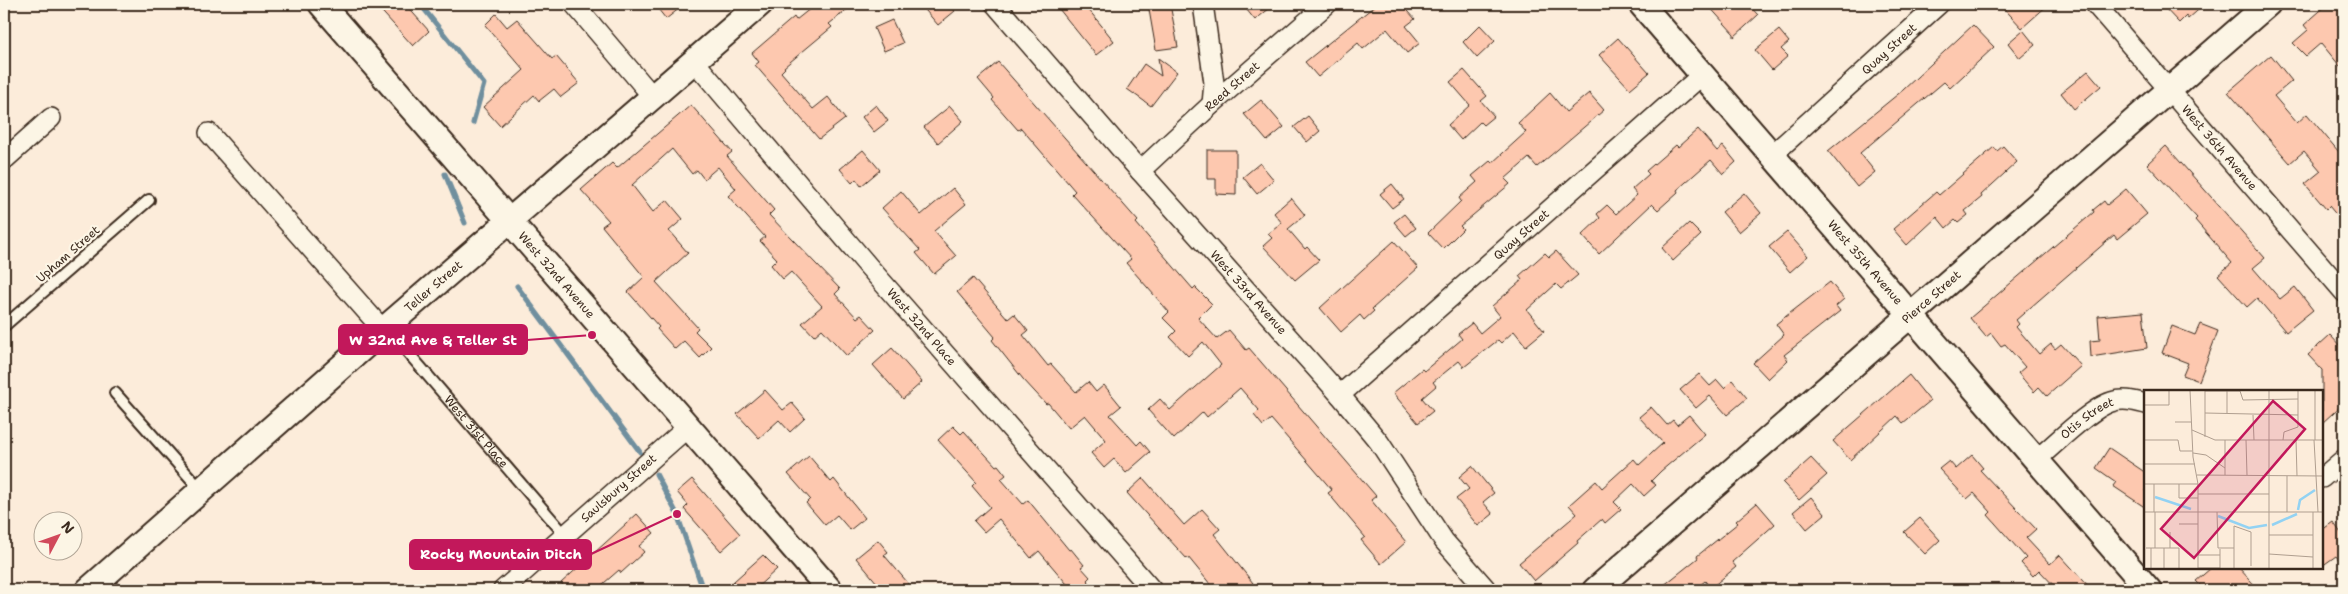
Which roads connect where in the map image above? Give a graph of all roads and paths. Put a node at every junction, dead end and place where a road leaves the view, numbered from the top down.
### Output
1 (321, 4) edge
2 (574, 4) edge
3 (760, 4) edge
4 (996, 4) edge
5 (1203, 4) edge
6 (1327, 4) edge
7 (1641, 4) edge
8 (1939, 4) edge
9 (2095, 4) edge
10 (2268, 4) edge
11 (694, 62) junction
12 (1703, 74) junction
13 (2170, 90) junction
14 (652, 98) junction
15 (1212, 104) junction
16 (51, 118) dead end
17 (209, 133) dead end
18 (1772, 154) junction
19 (4, 160) edge
20 (1140, 171) junction
21 (149, 200) dead end
22 (510, 221) junction
23 (2344, 292) edge
24 (1911, 313) junction
25 (4, 326) edge
26 (384, 328) junction
27 (116, 394) dead end
28 (1340, 395) junction
29 (2144, 404) edge
30 (688, 427) junction
31 (2038, 459) junction
32 (2344, 459) edge
33 (2323, 477) edge
34 (201, 490) junction
35 (565, 535) junction
36 (88, 590) edge
37 (503, 590) edge
38 (830, 590) edge
39 (1152, 590) edge
40 (1487, 590) edge
41 (1596, 590) edge
42 (2149, 590) edge

1 - 22 street, West 32nd Avenue
2 - 14 street
3 - 11 street, Teller Street
4 - 20 street, West 33rd Avenue
5 - 15 street
6 - 15 street, Reed Street
7 - 12 street, West 35th Avenue
8 - 18 street, Quay Street
9 - 13 street, West 36th Avenue
10 - 13 street, Pierce Street
11 - 14 street, Teller Street
11 - 39 street, West 32nd Place
12 - 18 street, West 35th Avenue
12 - 28 street, Quay Street
13 - 23 street, West 36th Avenue
13 - 24 street, Pierce Street
14 - 22 street, Teller Street
15 - 20 street, Reed Street
16 - 19 street
17 - 26 street, West 31st Place
18 - 24 street, West 35th Avenue
20 - 28 street, West 33rd Avenue
21 - 25 lane, Upham Street
22 - 26 street, Teller Street
22 - 30 street, West 32nd Avenue
24 - 31 street, West 35th Avenue
24 - 41 street, Pierce Street
26 - 34 street, Teller Street
26 - 35 lane, West 31st Place
27 - 34 lane
28 - 40 street, West 33rd Avenue
29 - 31 street, Otis Street
30 - 35 street, Saulsbury Street
30 - 38 street, West 32nd Avenue
31 - 42 street, West 35th Avenue
32 - 33 street
34 - 36 street, Teller Street
35 - 37 street, Saulsbury Street

